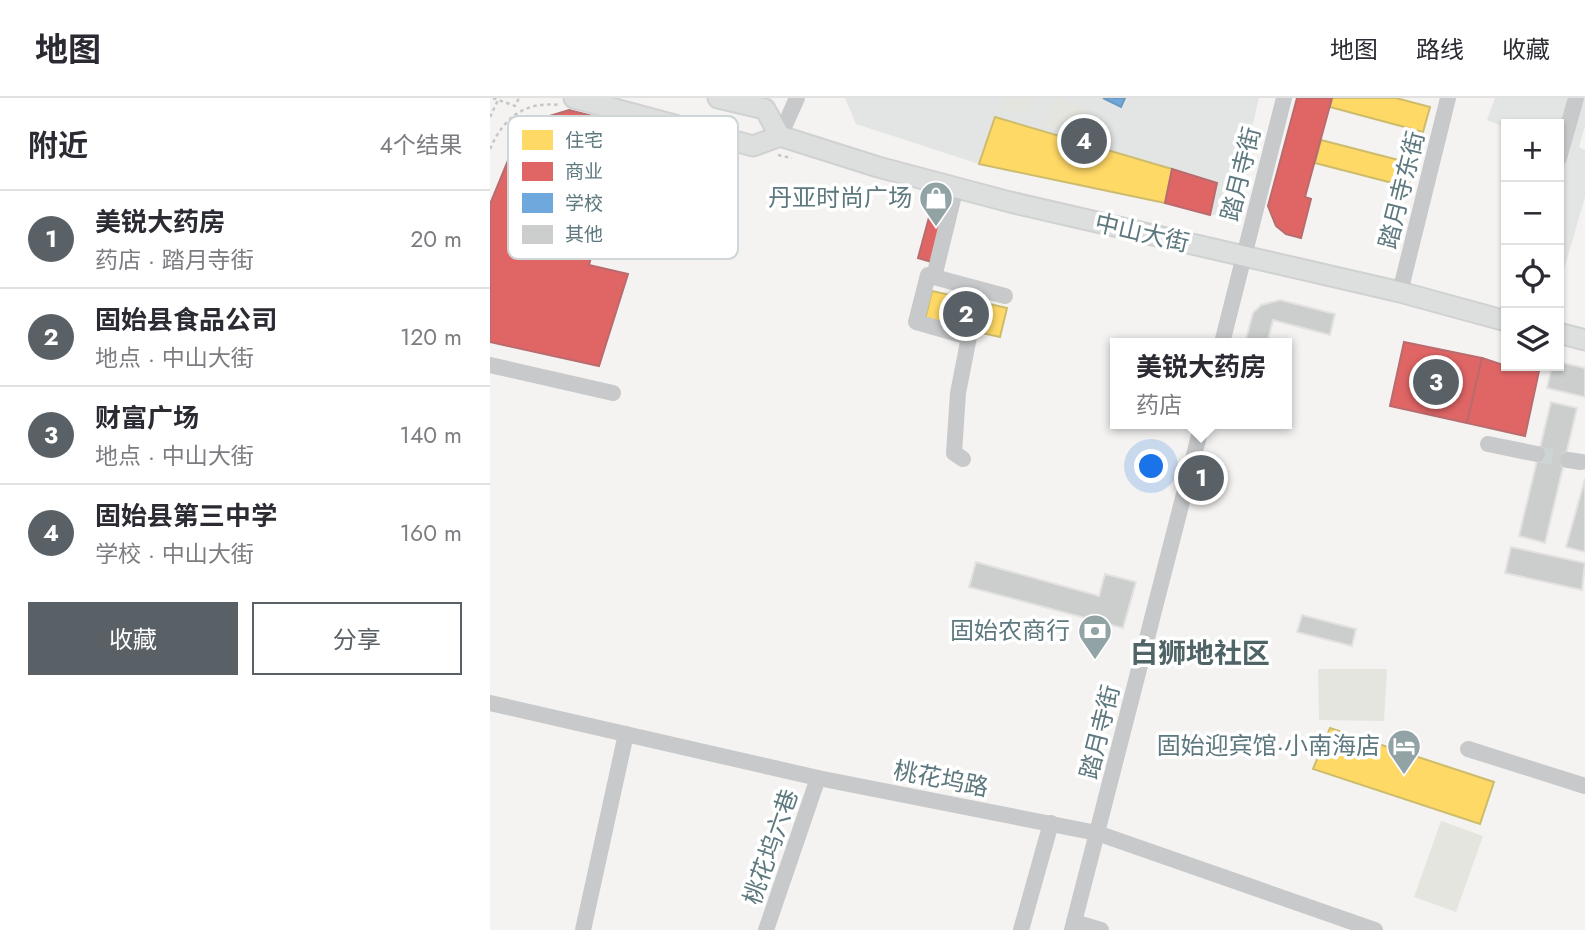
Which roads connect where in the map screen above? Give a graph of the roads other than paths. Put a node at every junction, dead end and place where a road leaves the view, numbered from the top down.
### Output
1 (574, 98) edge
2 (718, 98) edge
3 (797, 98) edge
4 (1283, 98) edge
5 (1448, 98) edge
6 (1576, 98) edge
7 (740, 101) edge
8 (641, 116) edge
9 (780, 136) junction
10 (1564, 140) edge
11 (738, 142) edge
12 (957, 187) junction
13 (1244, 258) junction
14 (934, 277) junction
15 (1399, 292) junction
16 (1005, 296) dead end
17 (1501, 320) edge
18 (1564, 334) edge
19 (1223, 338) edge
20 (1585, 340) edge
21 (490, 365) edge
22 (613, 393) dead end
23 (1201, 429) edge
24 (1488, 444) dead end
25 (1537, 454) tunnel mouth
26 (963, 459) dead end
27 (490, 703) edge
28 (626, 734) junction
29 (1468, 749) dead end
30 (818, 778) junction
31 (1585, 786) edge
32 (1051, 824) junction
33 (1097, 833) junction
34 (1073, 926) edge
35 (583, 930) edge
36 (766, 930) edge
37 (1021, 930) edge
38 (1101, 930) edge
39 (1374, 930) edge

1 - 8 main road
2 - 7 main road
3 - 9 street
4 - 13 street, 踏月寺街
5 - 15 street, 踏月寺东街
6 - 10 street
7 - 9 main road
9 - 11 main road
9 - 12 main road, 中山大街
12 - 13 main road, 中山大街
12 - 14 street
13 - 15 main road, 中山大街
13 - 19 street, 踏月寺街
14 - 16 street
14 - 26 street
15 - 17 main road, 中山大街
18 - 20 main road
21 - 22 street
23 - 33 street, 踏月寺街
24 - 25 street
27 - 28 street, 桃花坞路
28 - 30 street, 桃花坞路
28 - 35 street
29 - 31 street
30 - 32 street, 桃花坞路
30 - 36 street, 桃花坞六巷
32 - 33 street, 桃花坞路
32 - 37 street
33 - 34 street, 踏月寺街
33 - 39 street, 桃花坞路
34 - 38 street

